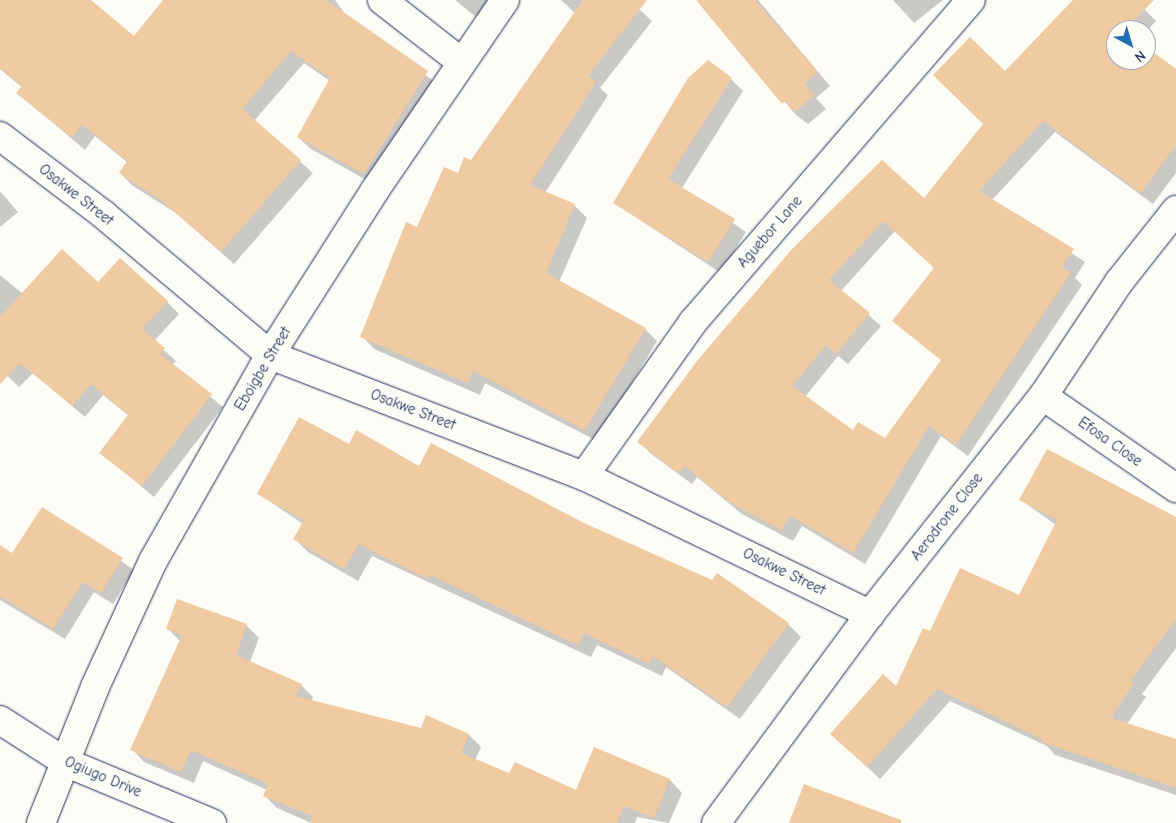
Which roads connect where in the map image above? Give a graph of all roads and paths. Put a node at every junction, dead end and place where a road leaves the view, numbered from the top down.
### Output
1 (382, 0) edge
2 (505, 0) edge
3 (971, 0) edge
4 (461, 62) junction
5 (0, 136) edge
6 (1176, 210) edge
7 (270, 355) junction
8 (1043, 396) junction
9 (584, 476) junction
10 (1176, 488) edge
11 (870, 614) junction
12 (0, 720) edge
13 (67, 763) junction
14 (41, 823) edge
15 (212, 823) edge
16 (716, 823) edge

1 - 4 street
2 - 4 street, Eboigbe Street
3 - 9 street, Aguebor Lane
4 - 7 street, Eboigbe Street
5 - 7 street, Osakwe Street
6 - 8 street, Aerodrone Close
7 - 9 street, Osakwe Street
7 - 13 street, Eboigbe Street
8 - 10 street, Efosa Close
8 - 11 street, Aerodrone Close
9 - 11 street, Osakwe Street
11 - 16 street, Aerodrone Close
12 - 13 street, Ogiugo Drive
13 - 14 street, Eboigbe Street
13 - 15 street, Ogiugo Drive

